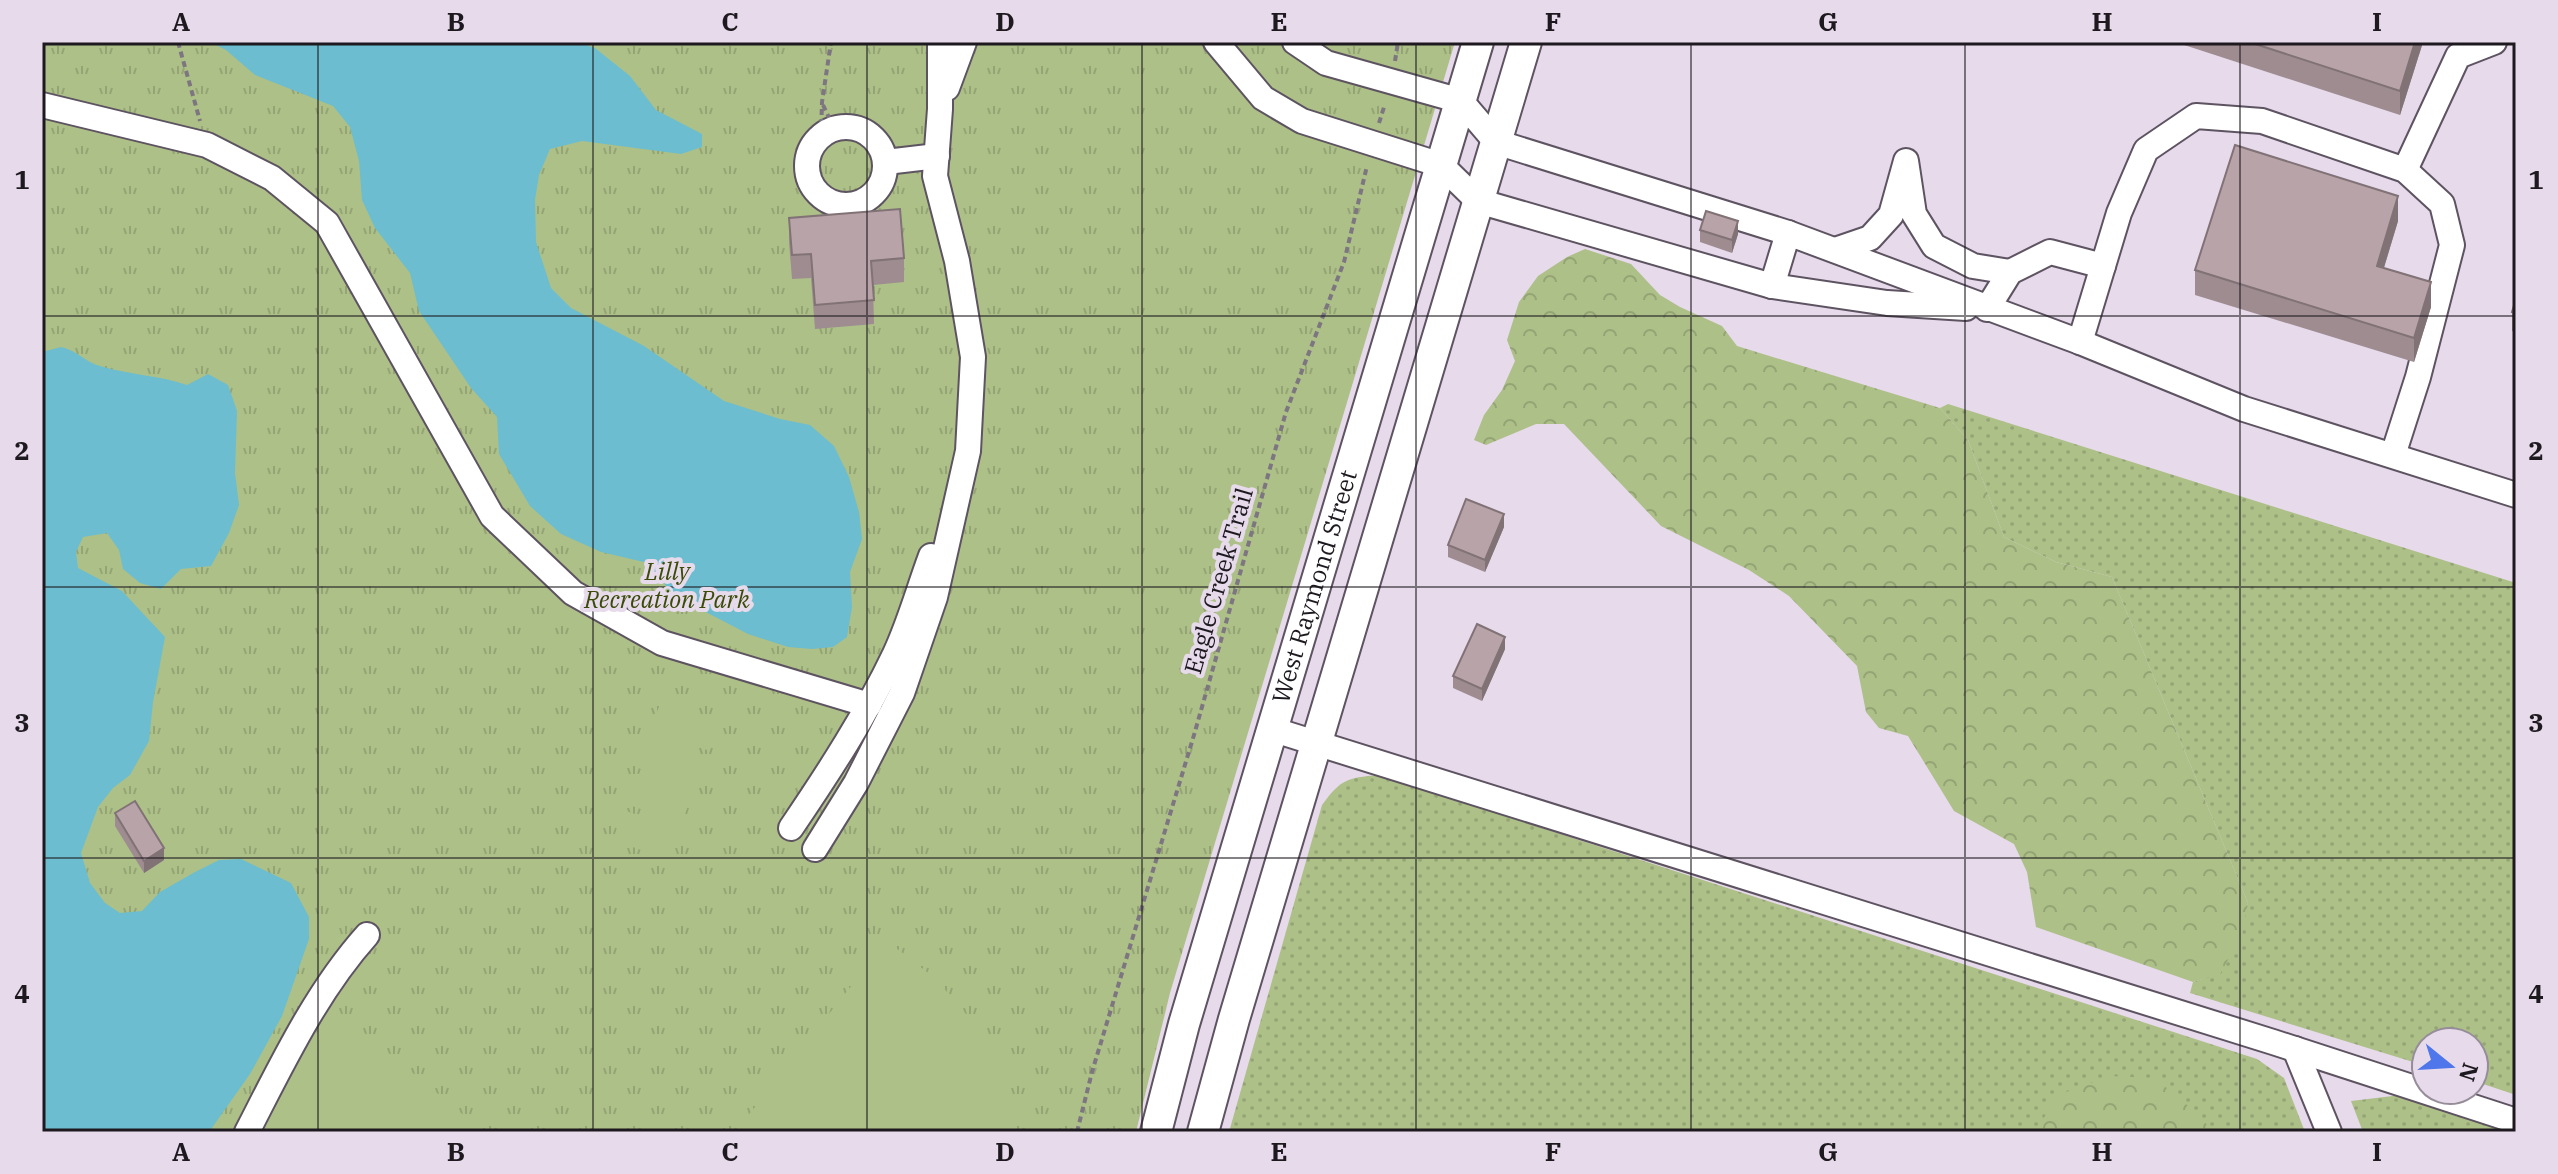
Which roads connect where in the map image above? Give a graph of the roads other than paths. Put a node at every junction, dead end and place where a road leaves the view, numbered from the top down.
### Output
1 (940, 42) edge
2 (964, 42) edge
3 (1216, 42) edge
4 (1295, 42) edge
5 (1478, 42) edge
6 (1526, 42) edge
7 (2494, 42) edge
8 (1461, 101) junction
9 (42, 105) edge
10 (940, 109) junction
11 (1496, 142) junction
12 (937, 156) junction
13 (886, 162) junction
14 (1441, 165) junction
15 (2405, 170) junction
16 (1478, 201) junction
17 (1788, 233) junction
18 (1835, 250) junction
19 (2103, 266) junction
20 (2010, 272) junction
21 (1772, 286) junction
22 (1987, 309) junction
23 (2080, 342) junction
24 (968, 451) junction
25 (2393, 455) junction
26 (2516, 495) edge
27 (869, 705) junction
28 (1271, 729) junction
29 (1316, 744) junction
30 (791, 828) dead end
31 (815, 849) dead end
32 (367, 935) dead end
33 (2295, 1049) junction
34 (2516, 1121) edge
35 (247, 1132) edge
36 (1156, 1132) edge
37 (1203, 1132) edge
38 (2329, 1132) edge

1 - 10 lane
2 - 10 lane
3 - 14 lane
4 - 8 lane
5 - 8 main road, West Raymond Street
6 - 11 main road, West Raymond Street
7 - 15 lane
8 - 11 lane
8 - 14 main road, West Raymond Street
9 - 27 lane
10 - 12 lane
11 - 16 main road, West Raymond Street
11 - 17 lane
12 - 13 lane
12 - 24 lane
13 - 13 lane
14 - 16 lane
14 - 28 main road, West Raymond Street
15 - 19 lane
15 - 25 lane
16 - 21 lane
16 - 29 main road, West Raymond Street
17 - 18 lane
17 - 21 lane
18 - 20 lane
18 - 22 lane
19 - 20 lane
19 - 23 lane
20 - 22 lane
21 - 22 lane
22 - 23 lane
23 - 25 lane
24 - 27 lane
24 - 31 lane
25 - 26 lane
27 - 30 lane
28 - 29 lane
28 - 36 main road, West Raymond Street
29 - 33 lane
29 - 37 main road, West Raymond Street
32 - 35 lane
33 - 34 lane
33 - 38 lane

